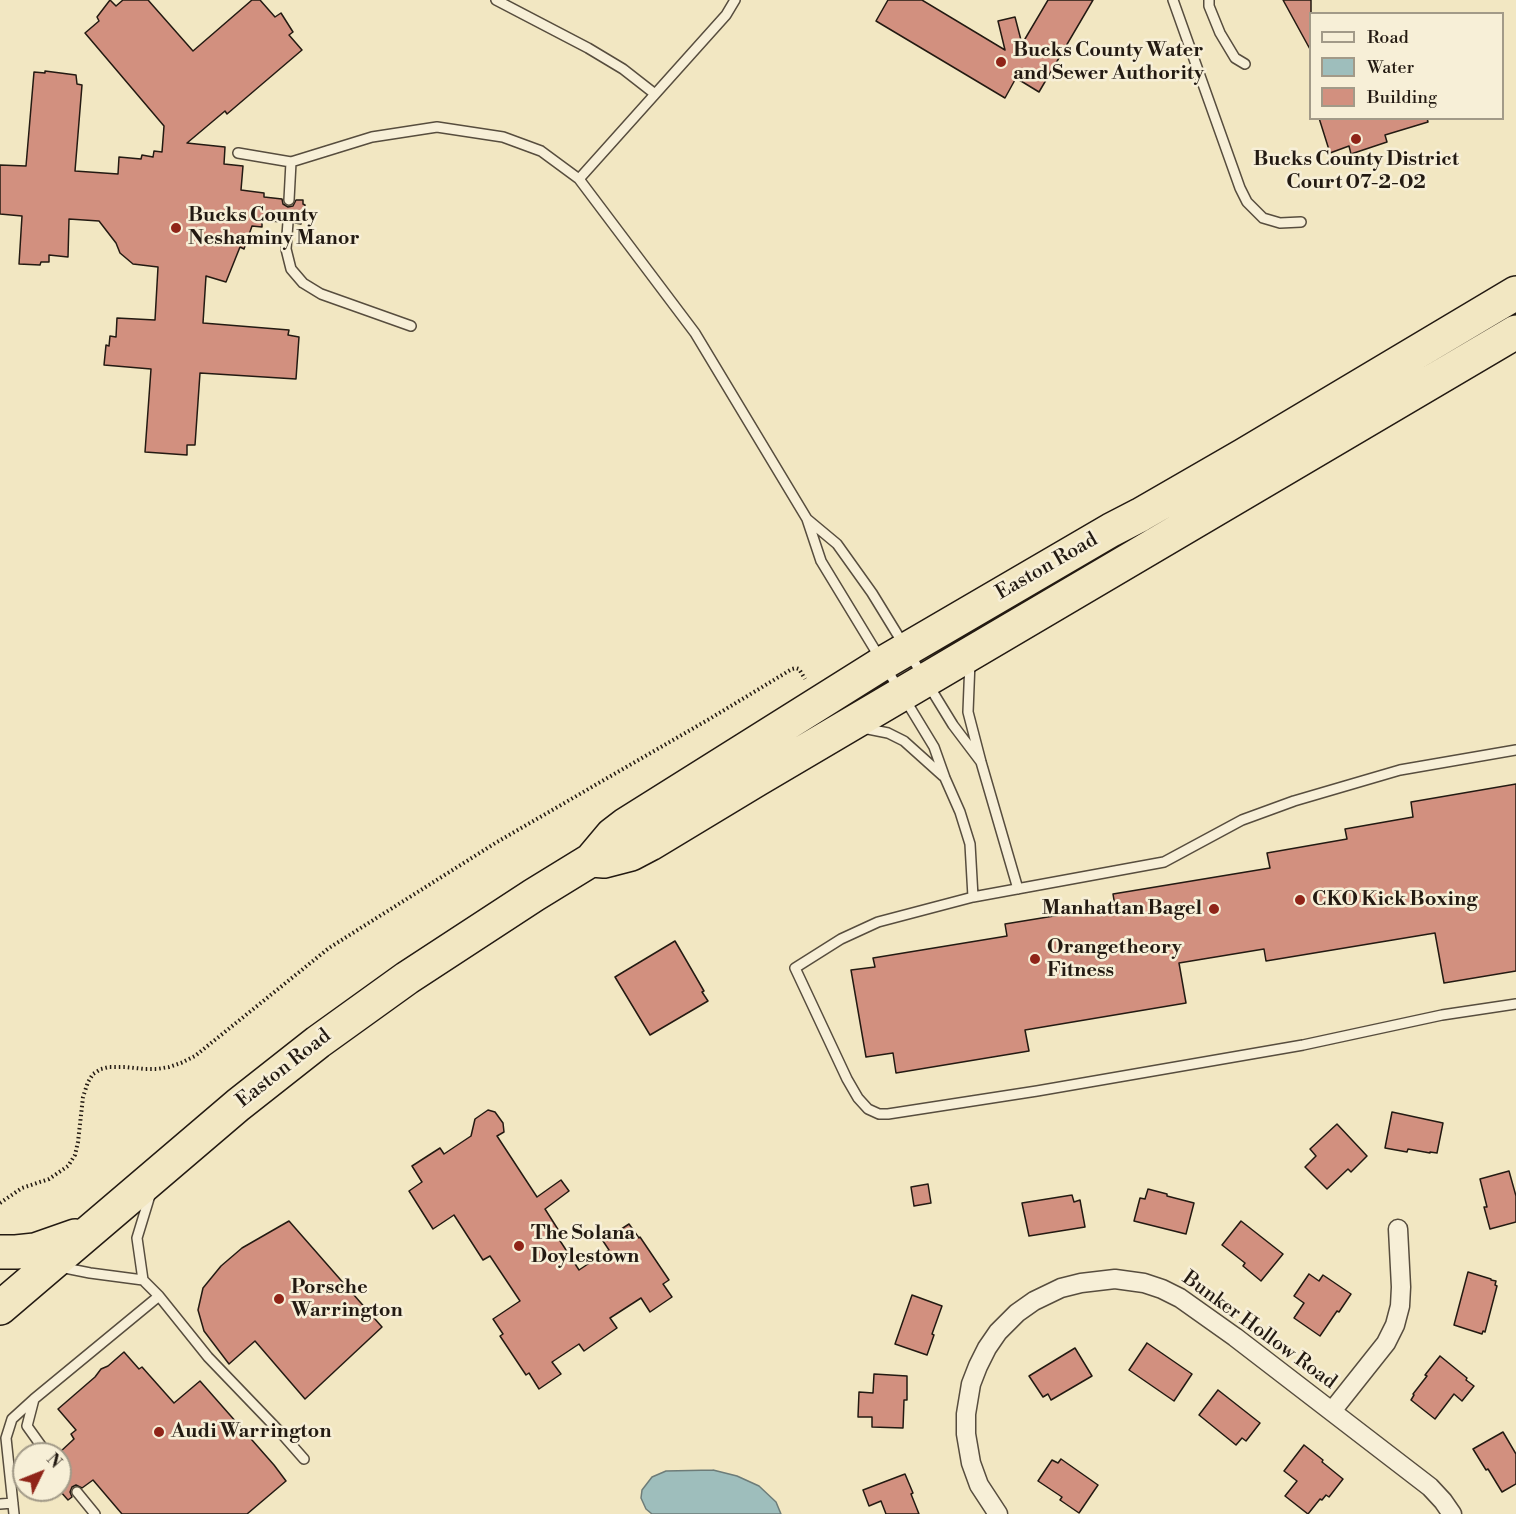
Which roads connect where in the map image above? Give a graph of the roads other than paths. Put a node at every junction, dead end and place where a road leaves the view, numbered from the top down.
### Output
1 (496, 0) edge
2 (735, 0) edge
3 (1173, 0) edge
4 (1209, 0) edge
5 (1245, 64) dead end
6 (655, 94) junction
7 (237, 153) dead end
8 (291, 162) junction
9 (579, 179) junction
10 (289, 200) dead end
11 (288, 222) dead end
12 (1301, 222) dead end
13 (1516, 293) edge
14 (411, 326) dead end
15 (1516, 332) edge
16 (807, 519) junction
17 (970, 654) junction
18 (895, 656) junction
19 (914, 687) junction
20 (836, 733) junction
21 (1516, 750) edge
22 (981, 762) junction
23 (945, 778) junction
24 (591, 860) junction
25 (1018, 889) junction
26 (973, 897) junction
27 (1516, 1004) edge
28 (156, 1175) junction
29 (94, 1228) junction
30 (1398, 1229) dead end
31 (0, 1252) edge
32 (52, 1265) junction
33 (143, 1280) junction
34 (159, 1296) junction
35 (0, 1308) edge
36 (34, 1399) junction
37 (1332, 1411) junction
38 (38, 1442) edge
39 (304, 1459) dead end
40 (77, 1492) dead end
41 (13, 1503) junction
42 (0, 1504) edge
43 (14, 1514) edge
44 (95, 1514) edge
45 (998, 1514) edge
46 (1452, 1514) edge

1 - 6 lane
2 - 6 lane
3 - 12 lane
4 - 5 lane
6 - 9 lane
7 - 8 lane
8 - 9 lane
8 - 10 lane
9 - 16 lane
11 - 14 lane
13 - 18 highway, Easton Road
15 - 17 highway, Easton Road
16 - 18 lane
16 - 18 lane
17 - 19 highway, Easton Road
17 - 22 lane
18 - 19 lane
18 - 19 lane
18 - 24 highway, Easton Road
19 - 20 highway, Easton Road
19 - 22 lane
19 - 23 lane
20 - 23 lane
20 - 24 highway, Easton Road
21 - 25 lane
22 - 25 lane
23 - 26 lane
24 - 28 highway, Easton Road
25 - 26 lane
26 - 27 lane
28 - 29 highway, Easton Road
28 - 33 lane
29 - 31 highway
29 - 32 highway, Easton Road
30 - 37 street
32 - 33 lane
32 - 35 highway, Easton Road
33 - 34 lane
34 - 36 lane
34 - 39 lane
36 - 38 lane
36 - 41 lane
37 - 45 street, Bunker Hollow Road
37 - 46 street, Bunker Hollow Road
40 - 44 lane
41 - 42 lane
41 - 43 lane

